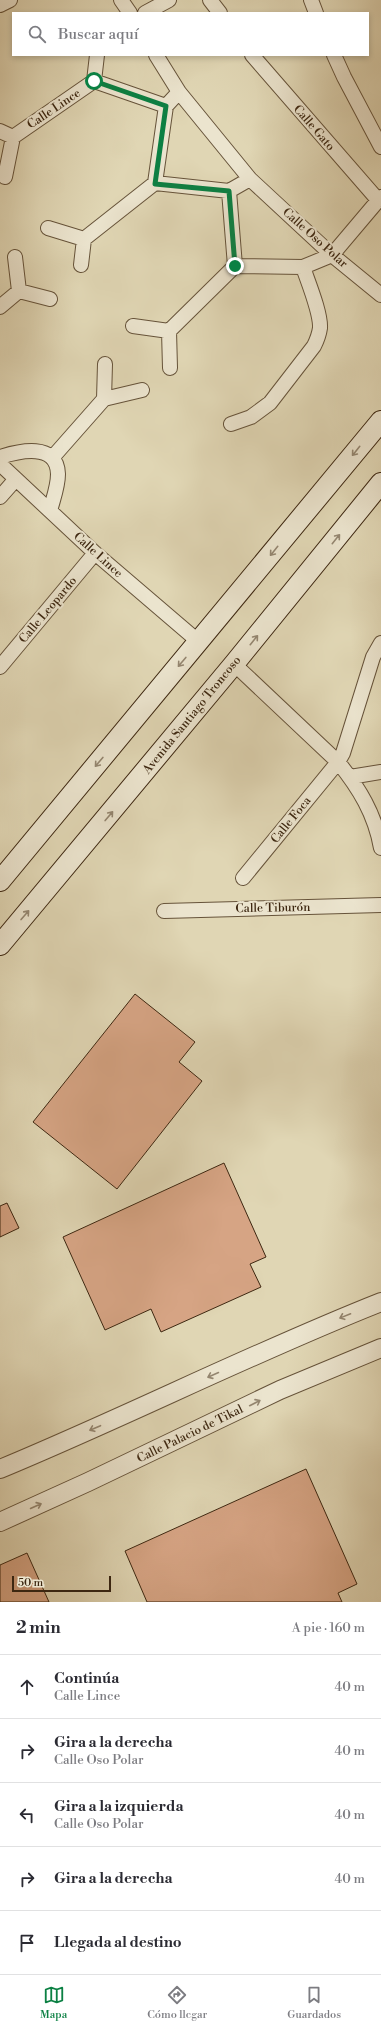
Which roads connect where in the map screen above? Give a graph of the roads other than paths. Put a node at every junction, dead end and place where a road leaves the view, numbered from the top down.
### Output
1 (10, 0) edge
2 (169, 0) edge
3 (210, 0) edge
4 (310, 0) edge
5 (0, 5) edge
6 (147, 12) edge
7 (219, 12) edge
8 (316, 12) edge
9 (97, 56) edge
10 (157, 56) edge
11 (253, 56) edge
12 (334, 56) edge
13 (94, 81) junction
14 (179, 92) junction
15 (166, 106) junction
16 (0, 131) edge
17 (13, 137) junction
18 (381, 147) edge
19 (5, 177) dead end
20 (250, 179) junction
21 (155, 184) junction
22 (229, 191) junction
23 (379, 199) edge
24 (48, 228) dead end
25 (84, 239) junction
26 (332, 255) junction
27 (15, 257) dead end
28 (81, 265) dead end
29 (235, 266) junction
30 (303, 267) junction
31 (19, 291) junction
32 (381, 295) edge
33 (50, 299) dead end
34 (0, 307) edge
35 (133, 326) dead end
36 (169, 331) junction
37 (105, 364) dead end
38 (170, 368) dead end
39 (142, 390) dead end
40 (104, 399) junction
41 (381, 421) edge
42 (231, 424) dead end
43 (0, 457) edge
44 (52, 458) junction
45 (0, 464) edge
46 (15, 480) junction
47 (381, 483) edge
48 (0, 497) edge
49 (50, 511) junction
50 (95, 553) junction
51 (199, 642) junction
52 (381, 643) edge
53 (234, 664) junction
54 (0, 667) edge
55 (338, 762) junction
56 (381, 772) edge
57 (350, 777) junction
58 (380, 837) edge
59 (243, 878) dead end
60 (0, 882) edge
61 (381, 905) edge
62 (164, 910) dead end
63 (0, 945) edge
64 (381, 1302) edge
65 (381, 1348) edge
66 (0, 1468) edge
67 (0, 1522) edge

1 - 5 street
2 - 6 street
3 - 7 street
4 - 8 street
9 - 13 street
10 - 14 street, Calle Oso Polar
11 - 23 street, Calle Gato
12 - 18 street
13 - 15 street
13 - 17 street, Calle Lince
14 - 15 street
14 - 20 street, Calle Oso Polar
15 - 21 street
16 - 17 street
17 - 19 street
20 - 22 street
20 - 26 street, Calle Oso Polar
21 - 22 street
21 - 25 street
22 - 29 street
23 - 26 street
24 - 25 street
25 - 28 street
26 - 30 street
26 - 32 street, Calle Oso Polar
27 - 31 street
29 - 30 street
29 - 36 street
30 - 42 street
31 - 33 street
31 - 34 street
35 - 36 street
36 - 38 street
37 - 40 street
39 - 40 street
40 - 44 street
41 -> 51 main road
43 - 44 street
44 - 49 street
45 - 46 street, Calle Lince
46 - 48 street
46 - 49 street, Calle Lince
53 -> 47 main road, Avenida Santiago Troncoso
49 - 50 street, Calle Lince
50 - 51 street, Calle Lince
50 - 54 street, Calle Leopardo
51 -> 60 main road
52 - 55 street, Calle Foca
53 - 55 street
63 -> 53 main road, Avenida Santiago Troncoso
55 - 57 street
55 - 59 street, Calle Foca
56 - 57 street
57 - 58 street
61 - 62 street, Calle Tiburón
64 -> 66 street
67 -> 65 street, Calle Palacio de Tikal

